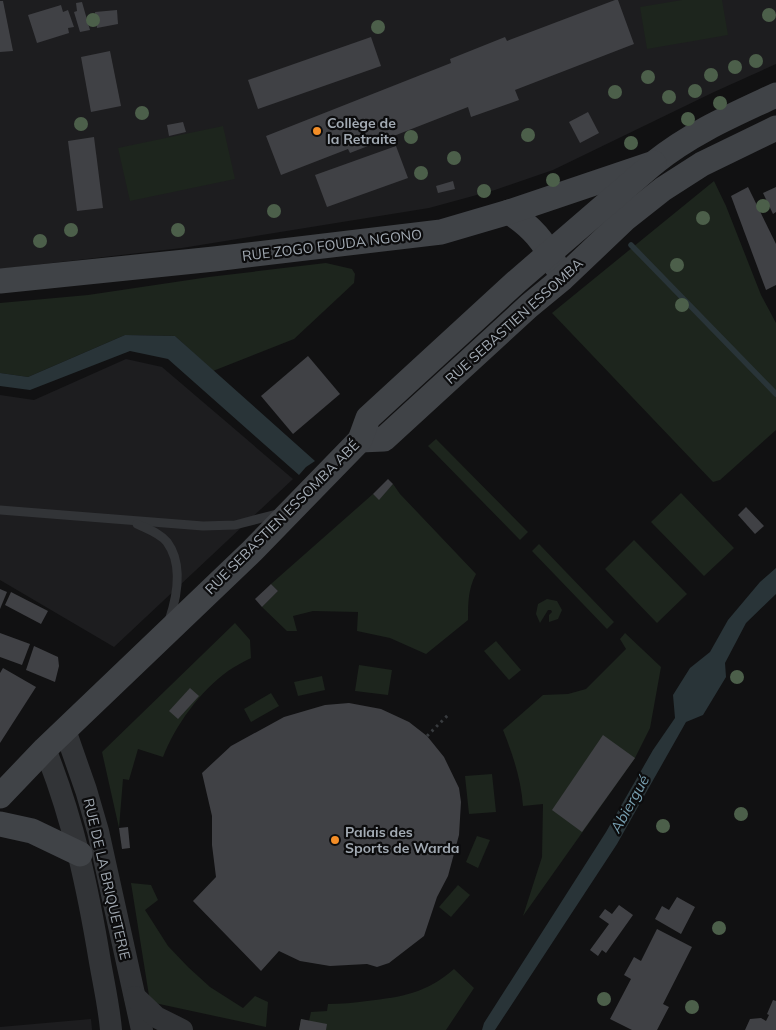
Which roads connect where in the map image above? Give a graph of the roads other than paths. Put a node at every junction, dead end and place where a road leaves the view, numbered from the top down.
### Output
1 (776, 95) edge
2 (776, 128) edge
3 (654, 162) junction
4 (702, 164) junction
5 (509, 212) junction
6 (550, 252) junction
7 (562, 278) junction
8 (0, 280) edge
9 (360, 440) junction
10 (298, 504) junction
11 (0, 510) edge
12 (128, 520) junction
13 (164, 636) junction
14 (65, 730) junction
15 (45, 749) junction
16 (0, 796) edge
17 (0, 824) edge
18 (80, 854) junction
19 (135, 997) junction
20 (118, 1029) edge
21 (142, 1030) edge
22 (182, 1030) edge

1 - 3 main road, RUE ZOGO FOUDA NGONO
2 - 4 main road, RUE ZOGO FOUDA NGONO
3 - 4 main road, RUE ZOGO FOUDA NGONO
3 - 5 main road, RUE ZOGO FOUDA NGONO
3 - 6 main road, RUE SEBASTIEN ESSOMBA ABÉ
4 - 7 main road, RUE SEBASTIEN ESSOMBA
5 - 6 main road
5 - 8 main road, RUE ZOGO FOUDA NGONO
6 - 7 main road
6 - 9 main road, RUE SEBASTIEN ESSOMBA ABÉ
7 - 9 main road, RUE SEBASTIEN ESSOMBA
9 - 10 main road, RUE SEBASTIEN ESSOMBA ABÉ
10 - 12 lane
10 - 13 main road, RUE SEBASTIEN ESSOMBA ABÉ
11 - 12 lane
12 - 13 lane
13 - 14 main road, RUE SEBASTIEN ESSOMBA ABÉ
14 - 15 main road, RUE SEBASTIEN ESSOMBA ABÉ
14 - 19 street, RUE DE LA BRIQUETERIE
15 - 16 main road, RUE SEBASTIEN ESSOMBA ABÉ
15 - 18 street, RUE DE LA BRIQUETERIE
17 - 18 main road
18 - 20 street, RUE DE LA BRIQUETERIE
19 - 21 street, RUE DE LA BRIQUETERIE
19 - 22 street

